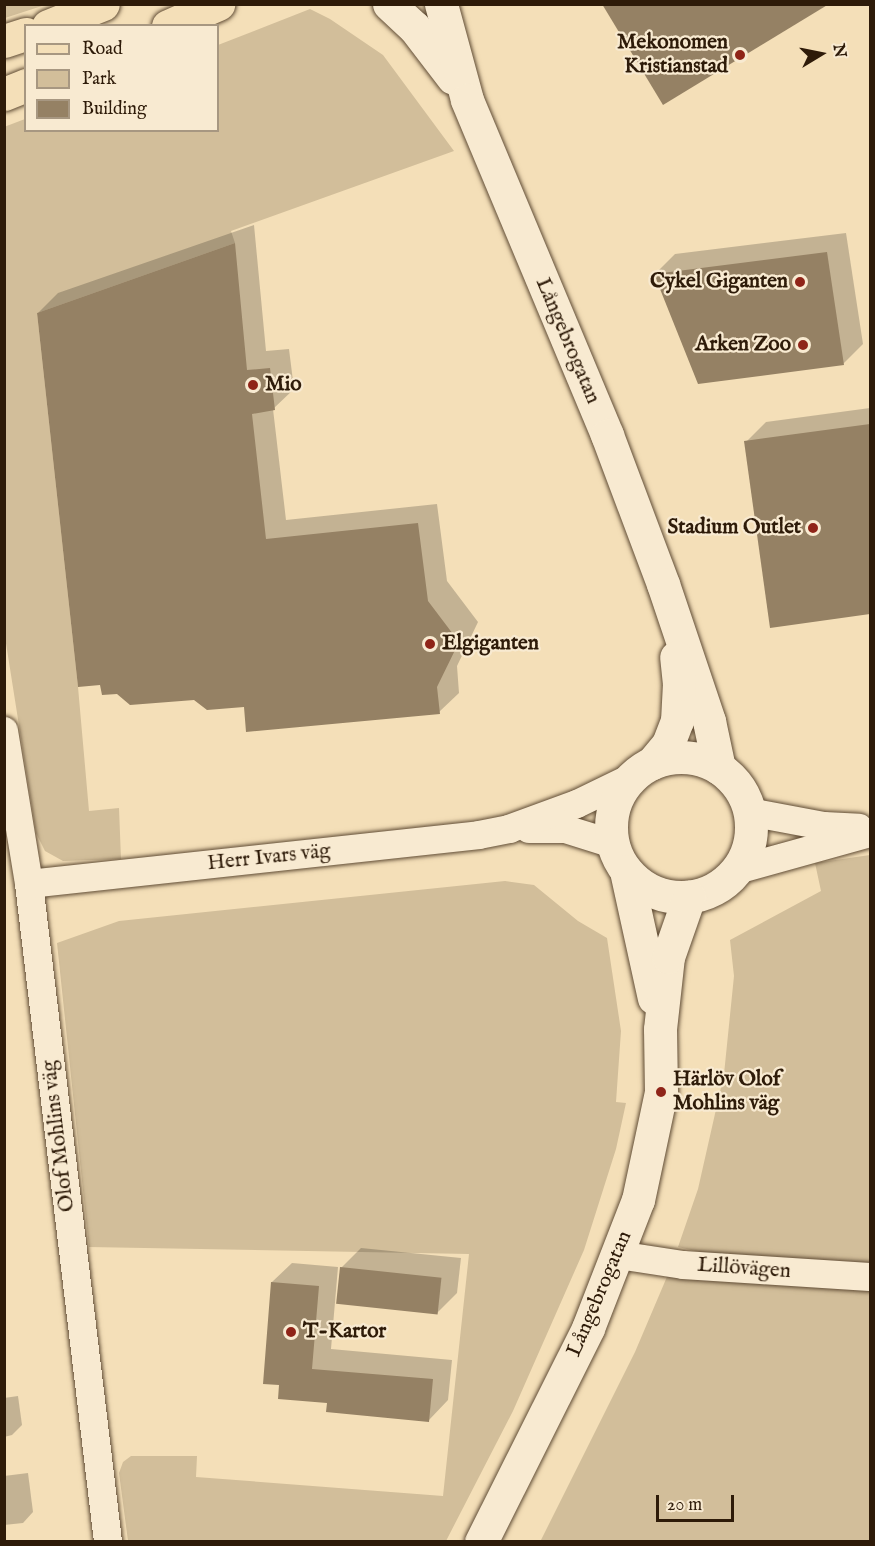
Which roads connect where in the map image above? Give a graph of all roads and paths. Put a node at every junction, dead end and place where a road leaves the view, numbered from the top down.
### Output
1 (103, 4) edge
2 (218, 4) edge
3 (389, 4) edge
4 (441, 4) edge
5 (53, 24) edge
6 (173, 24) edge
7 (24, 35) edge
8 (4, 41) edge
9 (24, 87) edge
10 (4, 94) edge
11 (466, 100) junction
12 (663, 584) junction
13 (4, 731) edge
14 (719, 768) junction
15 (641, 771) junction
16 (749, 812) junction
17 (509, 829) junction
18 (870, 831) edge
19 (620, 857) junction
20 (737, 870) junction
21 (29, 885) junction
22 (689, 897) junction
23 (660, 1029) junction
24 (618, 1254) junction
25 (870, 1277) edge
26 (108, 1542) edge
27 (481, 1542) edge

1 - 5 main road
2 - 6 main road
3 - 11 main road, Långebrogatan
4 - 11 main road, Långebrogatan
7 - 8 main road
9 - 10 main road
11 - 12 main road, Långebrogatan
12 - 14 main road, Långebrogatan
12 - 15 main road, Långebrogatan
13 - 21 street, Olof Mohlins väg
14 - 15 main road
14 - 16 main road
15 - 17 street, Herr Ivars väg
15 - 19 main road
16 - 18 street
16 - 20 main road
17 - 19 street, Herr Ivars väg
17 - 21 street, Herr Ivars väg
18 - 20 street
19 - 22 main road
19 - 23 main road, Långebrogatan
20 - 22 main road
21 - 26 street, Olof Mohlins väg
22 - 23 main road, Långebrogatan
23 - 24 main road, Långebrogatan
24 - 25 street, Lillövägen
24 - 27 main road, Långebrogatan

